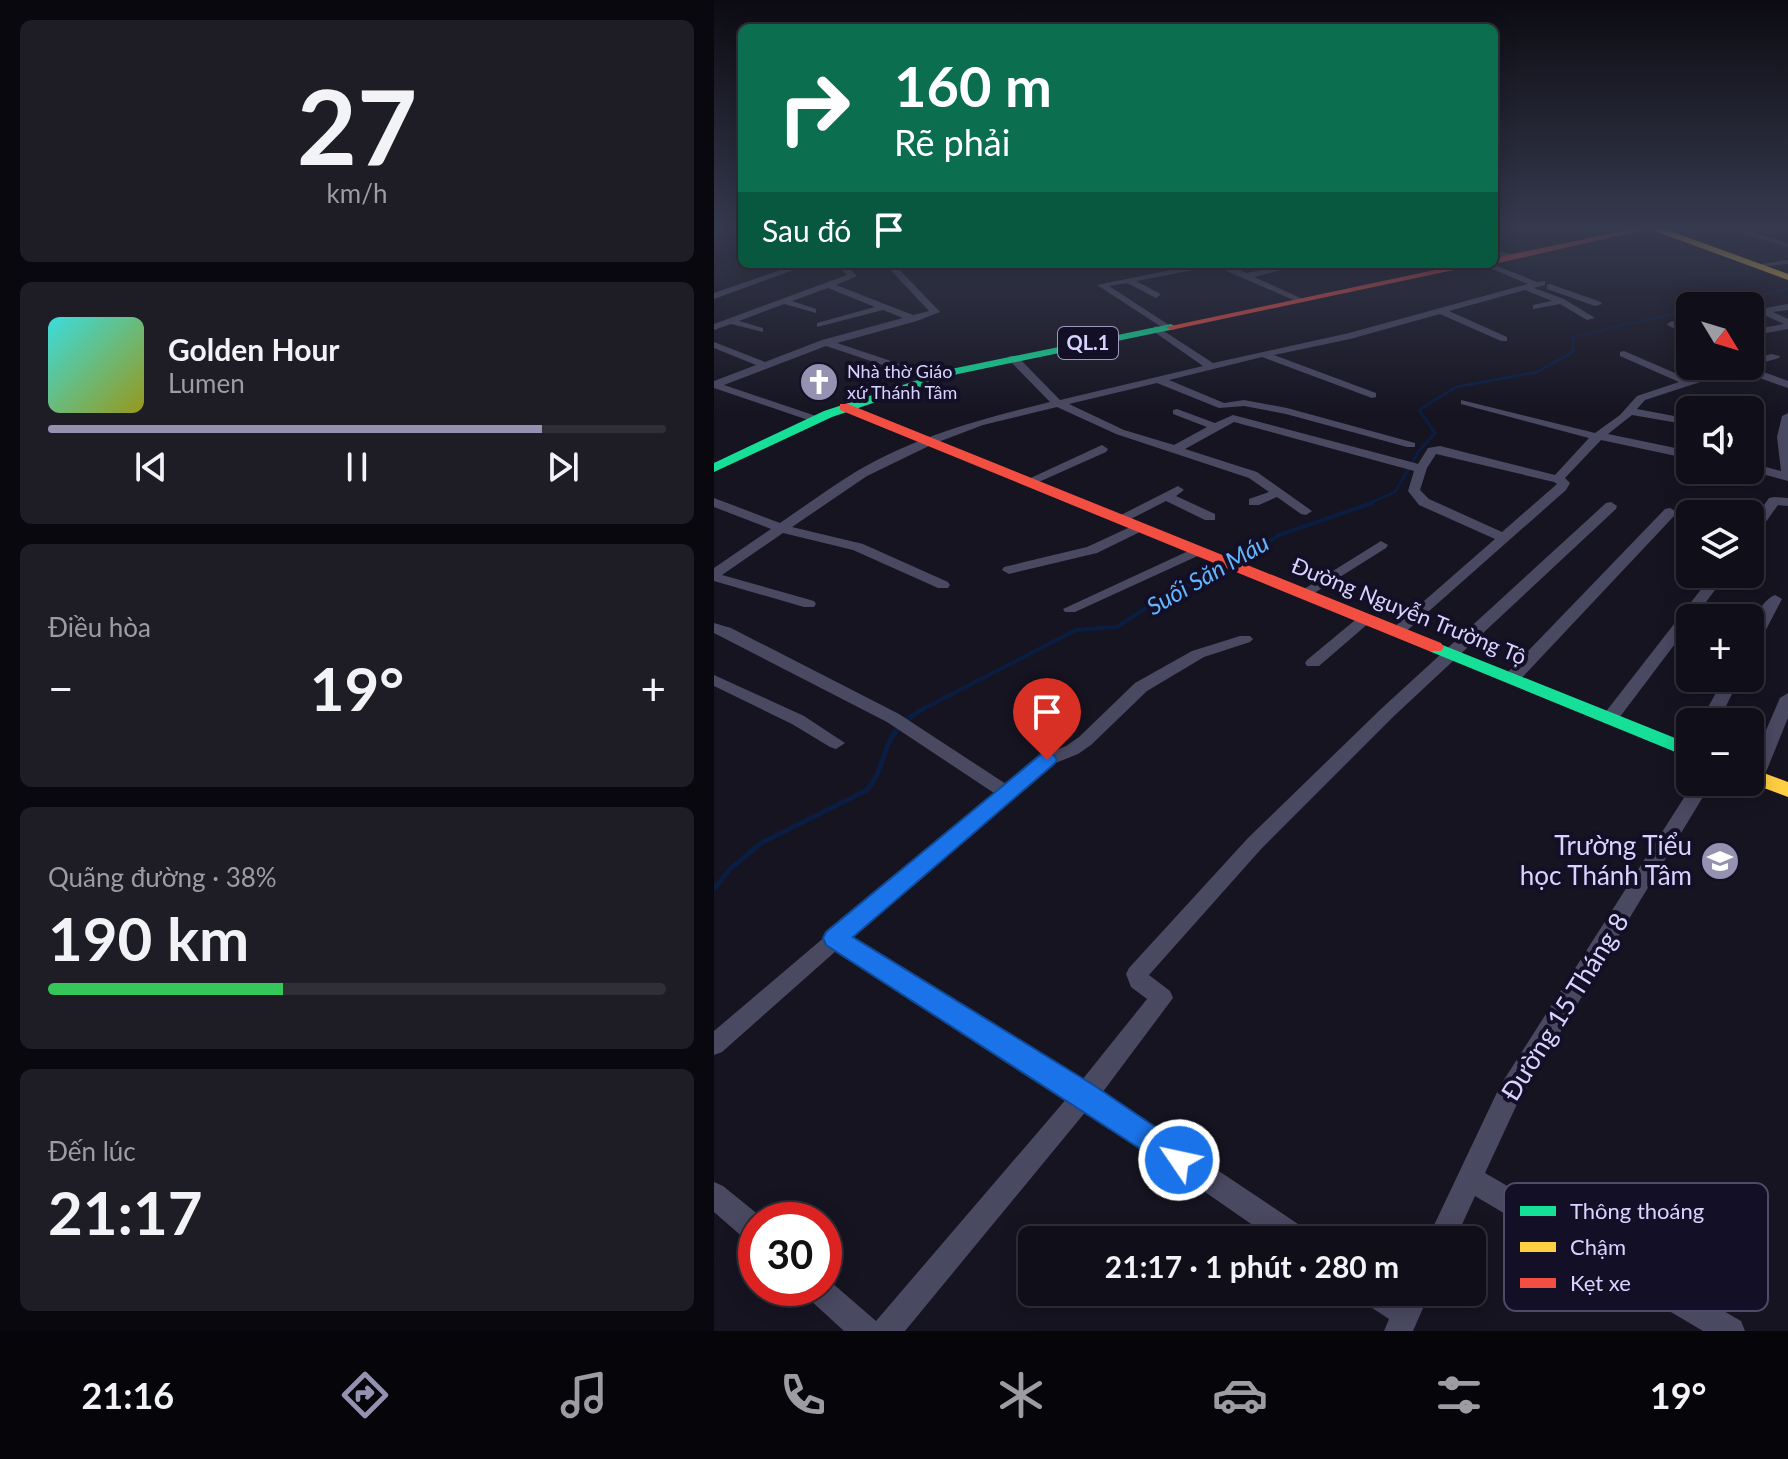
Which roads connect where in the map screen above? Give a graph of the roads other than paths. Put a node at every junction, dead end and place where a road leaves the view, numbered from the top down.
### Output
1 (813, 290) edge
2 (841, 290) edge
3 (914, 290) edge
4 (1108, 290) edge
5 (1147, 290) edge
6 (1278, 290) edge
7 (1345, 290) edge
8 (1518, 290) edge
9 (1545, 290) edge
10 (1558, 290) edge
11 (1156, 295) dead end
12 (1301, 300) junction
13 (782, 301) junction
14 (1561, 301) junction
15 (1598, 304) dead end
16 (884, 307) junction
17 (1536, 307) dead end
18 (1788, 307) edge
19 (813, 311) dead end
20 (1441, 311) junction
21 (1590, 318) dead end
22 (914, 319) junction
23 (730, 321) junction
24 (1672, 324) dead end
25 (1788, 324) edge
26 (1676, 326) edge
27 (714, 327) edge
28 (1161, 328) junction
29 (760, 330) dead end
30 (1764, 330) edge
31 (849, 336) junction
32 (1504, 339) dead end
33 (825, 342) junction
34 (714, 345) edge
35 (1263, 354) junction
36 (1624, 354) dead end
37 (1775, 356) dead end
38 (1013, 358) junction
39 (1764, 359) edge
40 (764, 365) junction
41 (1210, 366) junction
42 (1764, 376) edge
43 (932, 378) junction
44 (1157, 379) junction
45 (1694, 380) edge
46 (1688, 382) junction
47 (714, 385) edge
48 (1788, 385) edge
49 (1372, 395) dead end
50 (1465, 402) dead end
51 (1057, 403) junction
52 (844, 407) junction
53 (1630, 411) junction
54 (1177, 412) dead end
55 (1788, 416) edge
56 (815, 419) junction
57 (1676, 419) edge
58 (1216, 427) junction
59 (1598, 436) junction
60 (929, 442) junction
61 (1411, 445) dead end
62 (1102, 449) dead end
63 (1174, 450) junction
64 (1676, 452) edge
65 (1413, 466) junction
66 (714, 468) edge
67 (1764, 470) edge
68 (1788, 476) edge
69 (1558, 479) junction
70 (1028, 482) junction
71 (1279, 492) junction
72 (714, 502) edge
73 (1254, 502) dead end
74 (1788, 502) edge
75 (1611, 506) dead end
76 (1306, 511) dead end
77 (1670, 512) dead end
78 (1764, 515) edge
79 (1210, 517) dead end
80 (1120, 519) junction
81 (1139, 527) junction
82 (782, 529) junction
83 (1504, 538) junction
84 (1381, 545) dead end
85 (1197, 551) junction
86 (1009, 570) dead end
87 (714, 576) edge
88 (943, 585) dead end
89 (1709, 588) edge
90 (1303, 594) junction
91 (1775, 599) dead end
92 (809, 604) dead end
93 (1070, 609) dead end
94 (1365, 619) junction
95 (1764, 619) edge
96 (714, 628) edge
97 (1397, 632) junction
98 (1245, 639) dead end
99 (1450, 654) junction
100 (1313, 663) dead end
101 (1512, 678) junction
102 (714, 680) edge
103 (1788, 698) edge
104 (1610, 718) junction
105 (836, 743) dead end
106 (1676, 745) edge
107 (1764, 751) edge
108 (1764, 780) edge
109 (1788, 790) edge
110 (1007, 793) junction
111 (1694, 796) edge
112 (835, 938) junction
113 (714, 1045) edge
114 (1085, 1095) junction
115 (1470, 1179) junction
116 (714, 1195) edge
117 (1504, 1199) edge
118 (738, 1215) edge
119 (1277, 1226) edge
120 (1448, 1226) edge
121 (838, 1306) edge
122 (1697, 1311) edge
123 (865, 1331) edge
124 (886, 1331) edge
125 (1731, 1331) edge

1 - 13 street
2 - 16 street
3 - 22 street
4 - 28 street
5 - 11 street
6 - 12 street
7 - 12 main road, QL.1
8 - 20 street
9 - 14 street
10 - 15 street
12 - 28 main road, QL.1
13 - 19 street
13 - 23 street
14 - 17 street
14 - 21 street
16 - 22 street
16 - 31 street
18 - 25 street
20 - 32 street
20 - 35 street
22 - 31 street
23 - 27 street
23 - 29 street
24 - 26 street
25 - 30 street
28 - 38 main road, QL.1
28 - 41 street
31 - 33 street
33 - 40 street
33 - 43 street
34 - 40 street
35 - 41 street
35 - 49 street
36 - 46 street
37 - 39 street
38 - 43 main road, QL.1
38 - 51 street
40 - 47 street
41 - 44 street
42 - 48 street
43 - 52 main road, QL.1
44 - 51 street
44 - 61 street
45 - 46 street
46 - 53 street
47 - 56 street
50 - 59 street
51 - 60 street
51 - 63 street
52 - 56 main road, QL.1
52 - 60 main road, Đường Nguyễn Trường Tộ
53 - 57 street
53 - 59 street
54 - 58 street
55 - 68 street
56 - 66 main road, QL.1
58 - 63 street
58 - 65 street
59 - 64 street
59 - 69 street
60 - 70 main road, Đường Nguyễn Trường Tộ
60 - 82 street
62 - 70 street
63 - 71 street
65 - 69 street
65 - 83 street
67 - 68 street
69 - 83 street
70 - 80 main road, Đường Nguyễn Trường Tộ
71 - 73 street
71 - 76 street
72 - 82 street
74 - 78 street
75 - 99 street
77 - 101 street
79 - 80 street
80 - 81 main road, Đường Nguyễn Trường Tộ
81 - 85 main road, Đường Nguyễn Trường Tộ
81 - 86 street
82 - 87 street
82 - 88 street
83 - 97 street
84 - 90 street
85 - 90 main road, Đường Nguyễn Trường Tộ
85 - 93 street
87 - 92 street
89 - 104 street
90 - 94 main road, Đường Nguyễn Trường Tộ
91 - 95 street
94 - 97 main road, Đường Nguyễn Trường Tộ
94 - 100 street
96 - 110 street
97 - 99 main road, Đường Nguyễn Trường Tộ
98 - 110 street
99 - 101 main road, Đường Nguyễn Trường Tộ
99 - 114 street
101 - 104 main road, Đường Nguyễn Trường Tộ
102 - 105 street
103 - 107 street
104 - 106 main road, Đường Nguyễn Trường Tộ
108 - 109 main road
110 - 112 street
111 - 115 street, Đường 15 Tháng 8
112 - 113 street
112 - 114 street
114 - 119 street
114 - 124 street
115 - 117 street
115 - 120 street, Đường 15 Tháng 8
116 - 118 street
121 - 123 street
122 - 125 street

